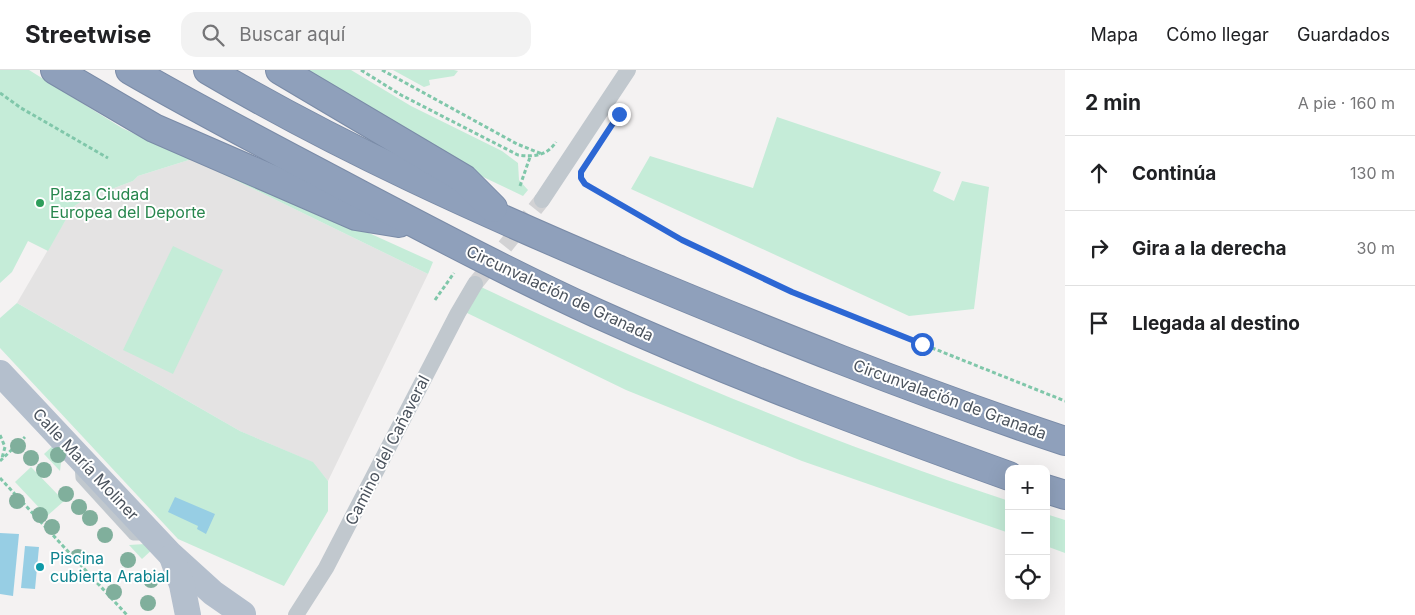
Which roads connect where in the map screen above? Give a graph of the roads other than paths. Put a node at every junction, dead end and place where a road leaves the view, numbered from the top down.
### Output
1 (54, 70) edge
2 (130, 70) edge
3 (208, 70) edge
4 (280, 70) edge
5 (628, 70) edge
6 (542, 200) tunnel mouth
7 (507, 222) junction
8 (423, 228) junction
9 (475, 284) tunnel mouth
10 (0, 374) edge
11 (1065, 441) edge
12 (1005, 475) edge
13 (1050, 490) edge
14 (1065, 495) edge
15 (162, 545) junction
16 (249, 614) edge
17 (188, 615) edge
18 (194, 615) edge
19 (296, 615) edge

1 - 8 highway
2 - 8 highway, Circunvalación de Granada
3 - 7 highway, Circunvalación de Granada
4 - 7 highway
5 - 6 street
7 - 11 highway, Circunvalación de Granada
8 - 12 highway, Circunvalación de Granada
9 - 19 street, Camino del Cañaveral
10 - 15 main road, Calle María Moliner
13 - 14 highway
15 - 16 main road, Calle María Moliner
15 - 17 main road, Calle María Moliner
16 - 18 main road

